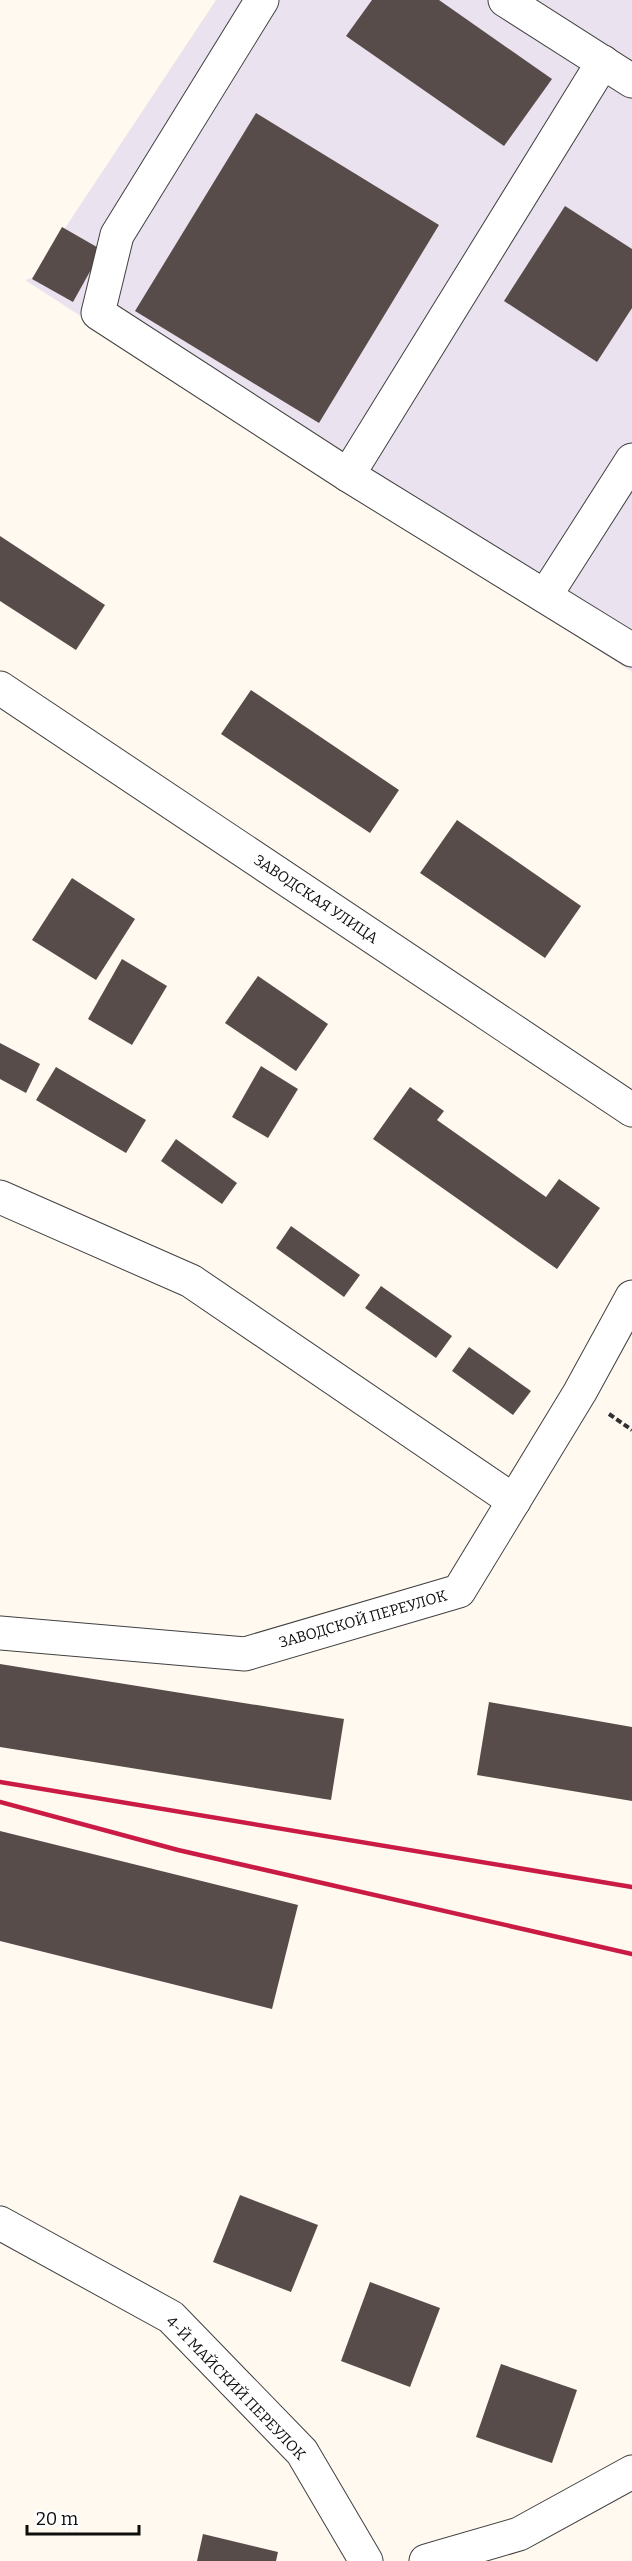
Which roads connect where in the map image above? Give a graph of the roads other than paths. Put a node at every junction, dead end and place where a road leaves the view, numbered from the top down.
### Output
1 (262, 0) edge
2 (505, 0) edge
3 (603, 62) junction
4 (632, 81) edge
5 (632, 460) edge
6 (348, 475) junction
7 (545, 596) junction
8 (632, 650) edge
9 (0, 688) edge
10 (632, 1110) edge
11 (0, 1197) edge
12 (632, 1297) edge
13 (514, 1501) junction
14 (0, 1633) edge
15 (0, 2223) edge
16 (632, 2472) edge
17 (366, 2561) edge
18 (426, 2561) edge

1 - 6 street
2 - 3 street
3 - 4 street
3 - 6 street
5 - 7 street
6 - 7 street
7 - 8 street
9 - 10 street, ЗАВОДСКАЯ УЛИЦА
11 - 13 street
12 - 13 street, ЗАВОДСКОЙ ПЕРЕУЛОК
13 - 14 street, ЗАВОДСКОЙ ПЕРЕУЛОК
15 - 17 street, 4-Й МАЙСКИЙ ПЕРЕУЛОК
16 - 18 street

